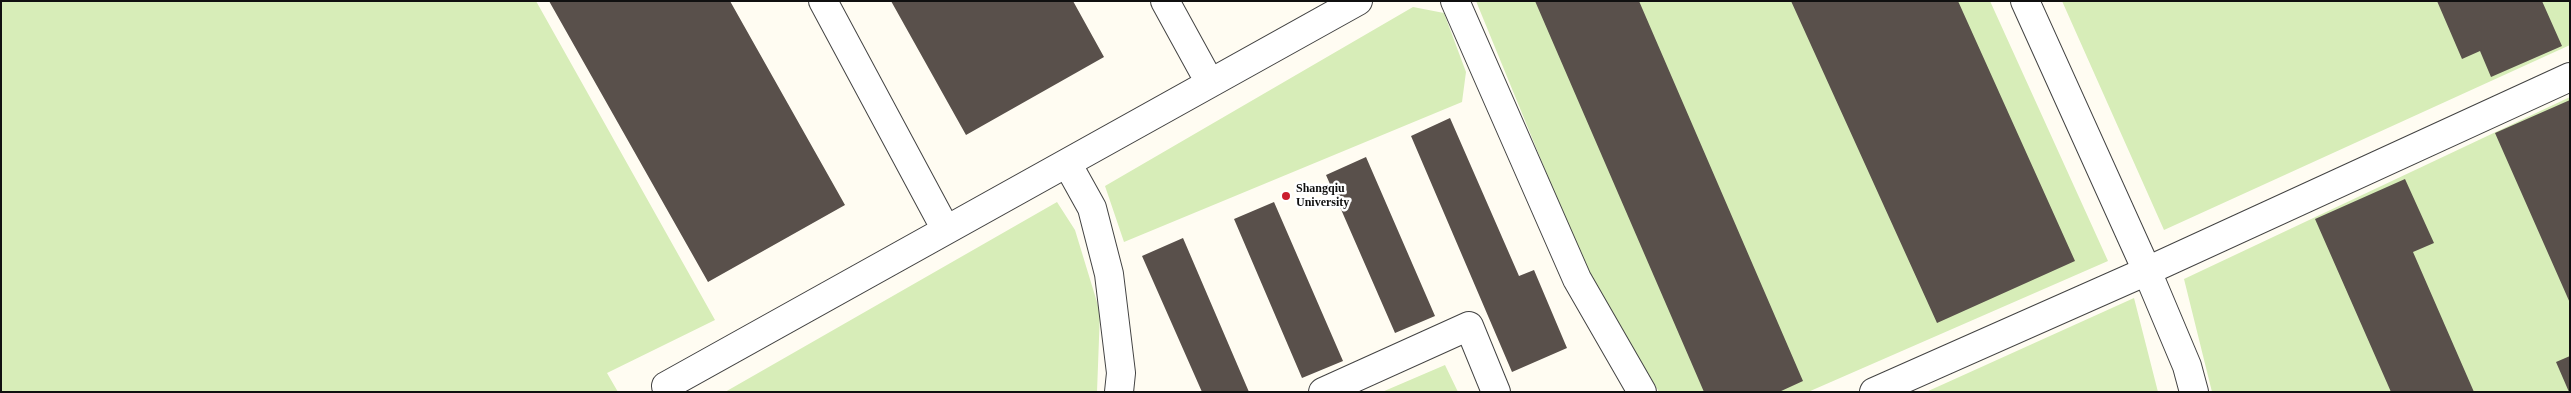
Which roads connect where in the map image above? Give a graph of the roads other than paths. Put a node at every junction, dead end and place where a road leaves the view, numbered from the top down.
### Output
1 (823, 1) edge
2 (1165, 1) edge
3 (1358, 1) edge
4 (1455, 1) edge
5 (2026, 1) edge
6 (2570, 77) edge
7 (1210, 83) junction
8 (1068, 163) junction
9 (946, 230) junction
10 (2147, 271) junction
11 (670, 392) edge
12 (1119, 392) edge
13 (1323, 392) edge
14 (1496, 392) edge
15 (1642, 392) edge
16 (1874, 392) edge
17 (2194, 392) edge

1 - 9 lane
2 - 7 lane
3 - 7 lane
4 - 15 lane
5 - 10 lane
6 - 10 lane
7 - 8 lane
8 - 9 lane
8 - 12 lane
9 - 11 lane
10 - 16 lane
10 - 17 lane
13 - 14 lane

